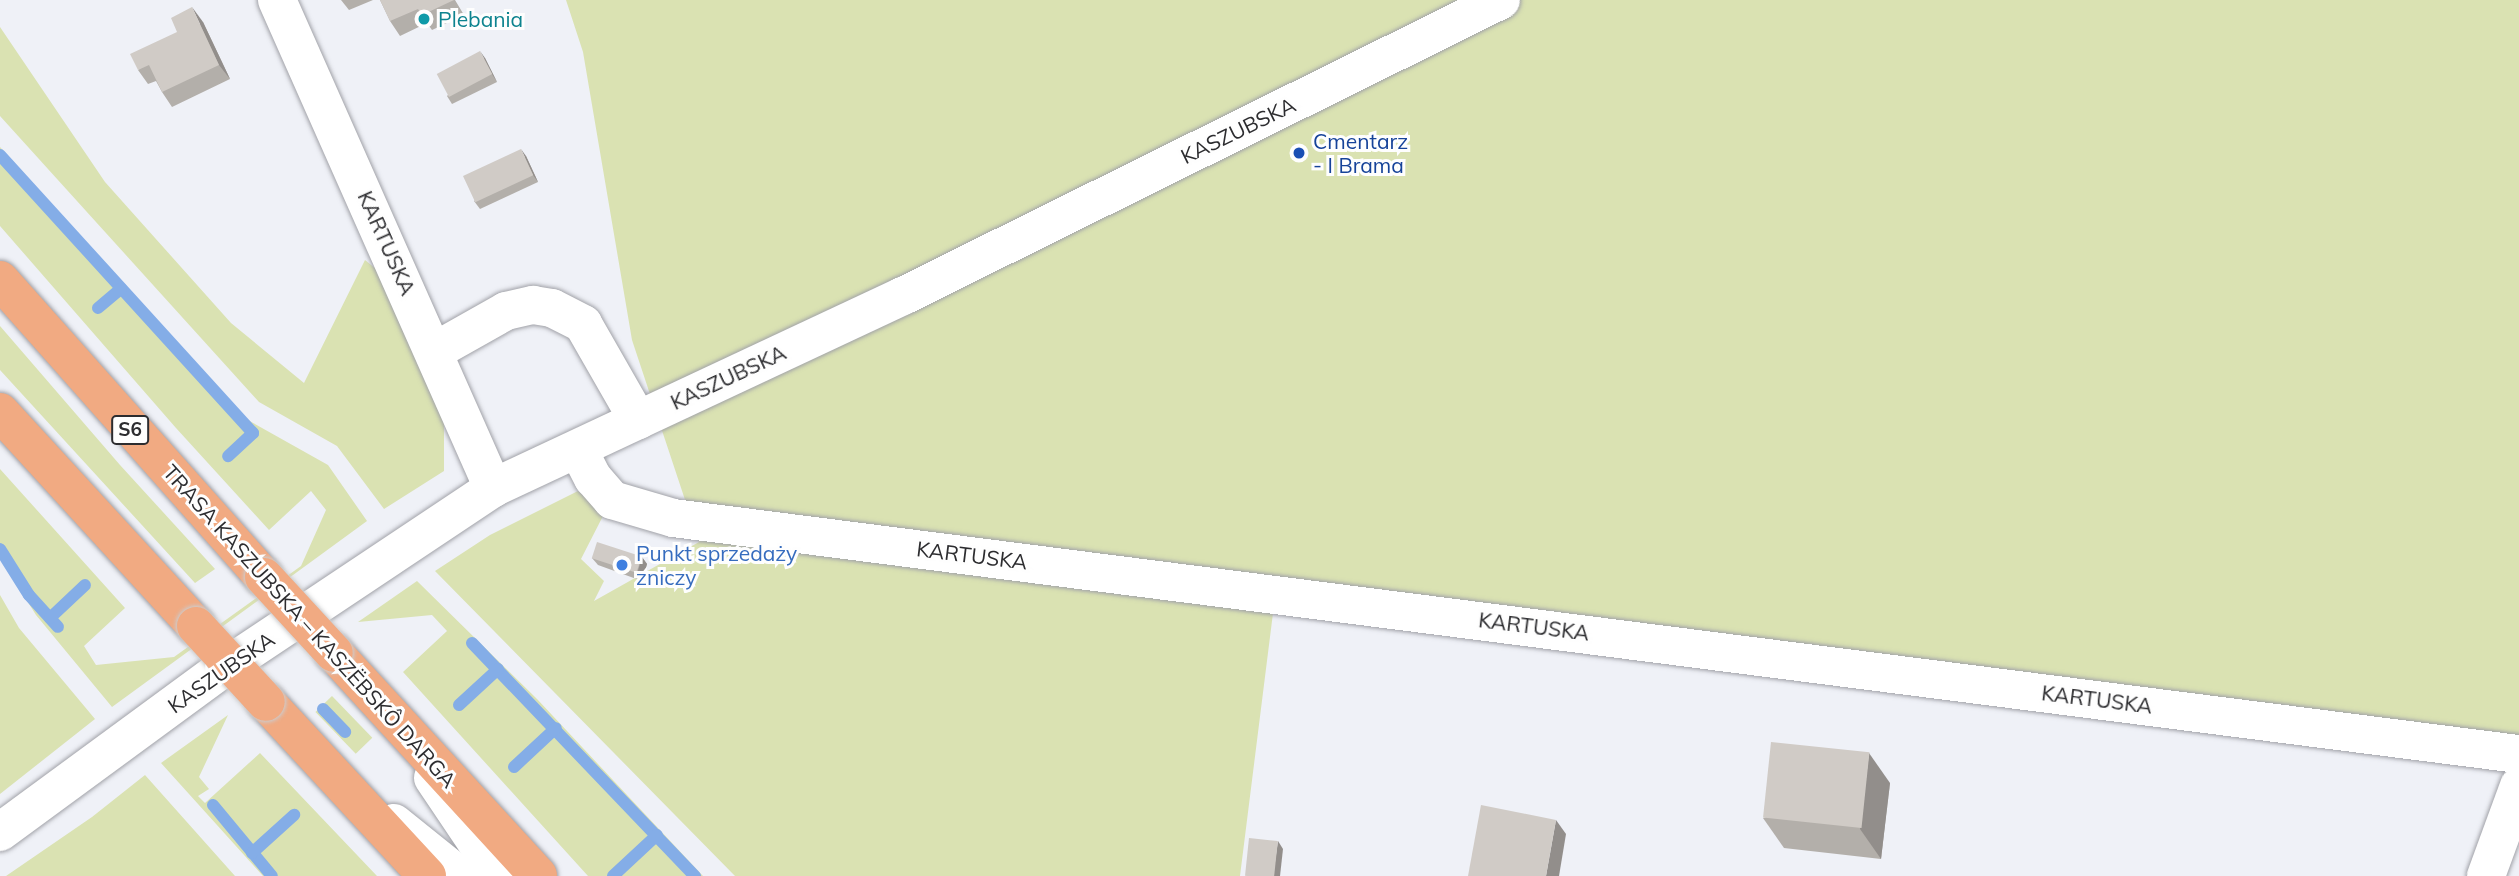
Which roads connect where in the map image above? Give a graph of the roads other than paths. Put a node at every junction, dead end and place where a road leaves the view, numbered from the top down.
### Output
1 (277, 0) edge
2 (1501, 0) edge
3 (0, 280) edge
4 (435, 351) junction
5 (0, 412) edge
6 (638, 420) junction
7 (578, 449) junction
8 (493, 488) junction
9 (393, 718) junction
10 (2519, 754) edge
11 (332, 774) junction
12 (2519, 786) edge
13 (0, 832) edge
14 (427, 876) edge
15 (460, 876) edge
16 (499, 876) edge
17 (538, 876) edge
18 (2486, 876) edge

1 - 4 street, KARTUSKA
2 - 6 street, KASZUBSKA
3 - 9 highway, TRASA KASZUBSKA – KASZËBSKÔ DARGA / S6, bridge
4 - 6 street
4 - 8 street, KARTUSKA
5 - 11 highway, bridge
6 - 7 street, KASZUBSKA
7 - 8 street, KASZUBSKA
7 - 10 street, KARTUSKA
8 - 13 street, KASZUBSKA
9 - 16 street
9 - 17 highway, TRASA KASZUBSKA – KASZËBSKÔ DARGA / S6
11 - 14 highway
11 - 15 street
12 - 18 street

